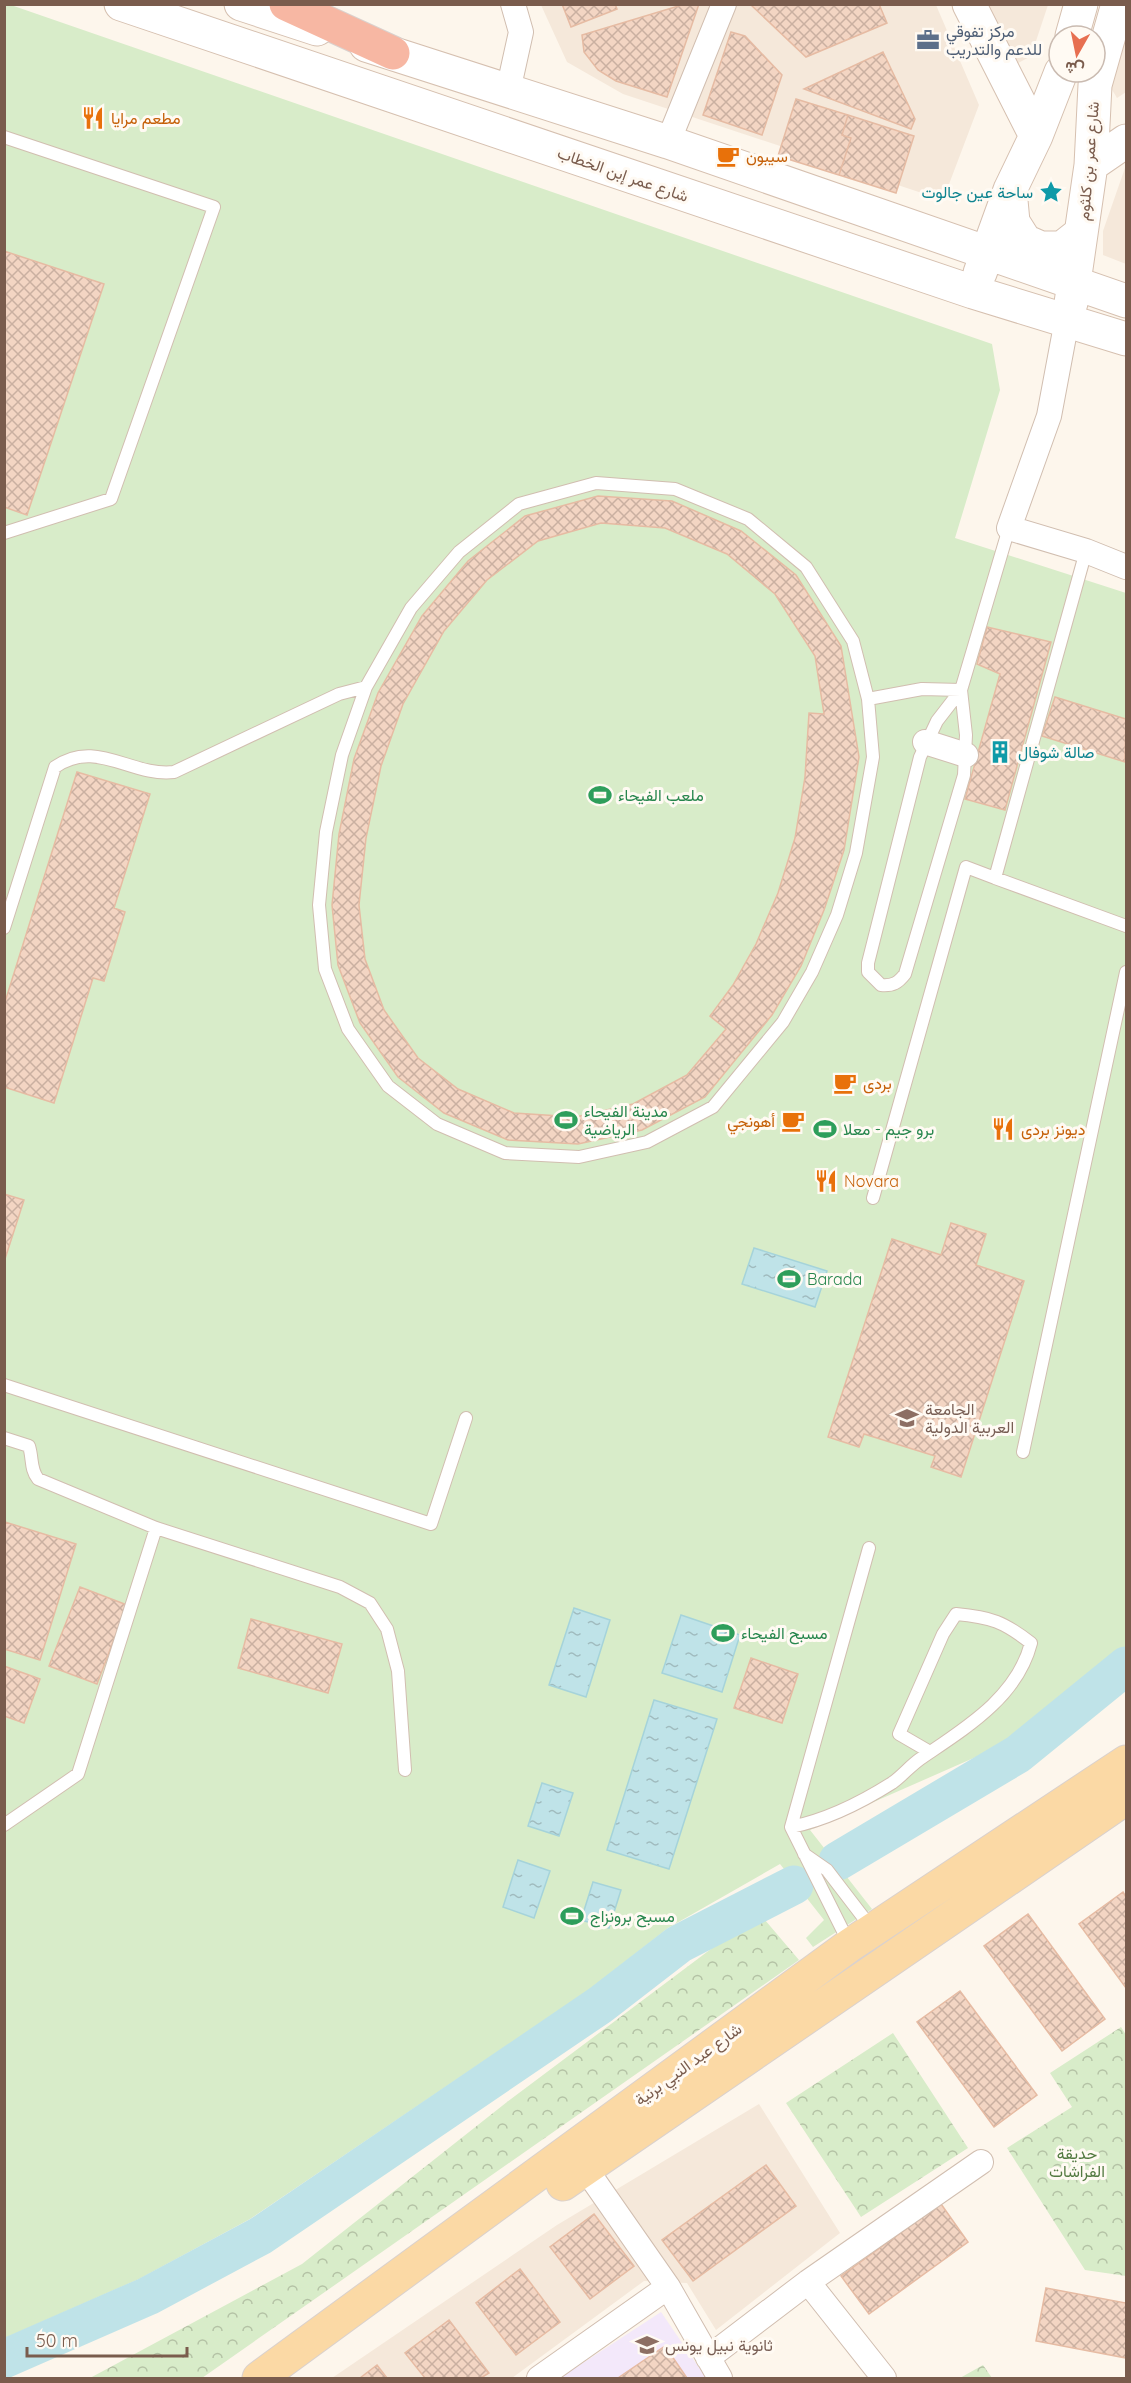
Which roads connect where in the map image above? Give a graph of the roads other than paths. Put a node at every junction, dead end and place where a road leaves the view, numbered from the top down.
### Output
1 (121, 4) edge
2 (241, 4) edge
3 (286, 4) edge
4 (513, 4) edge
5 (724, 4) edge
6 (969, 4) edge
7 (1082, 4) edge
8 (1118, 4) edge
9 (1076, 24) edge
10 (393, 53) junction
11 (1056, 84) edge
12 (508, 91) junction
13 (1036, 136) junction
14 (4, 137) edge
15 (1126, 141) edge
16 (668, 142) junction
17 (1091, 165) junction
18 (1010, 190) junction
19 (1081, 233) junction
20 (987, 253) junction
21 (1075, 283) junction
22 (973, 292) junction
23 (1126, 301) edge
24 (1067, 320) junction
25 (1126, 339) edge
26 (1009, 528) junction
27 (4, 533) edge
28 (1086, 551) junction
29 (1126, 567) edge
30 (366, 687) junction
31 (961, 690) junction
32 (868, 699) junction
33 (926, 742) junction
34 (966, 755) junction
35 (995, 878) junction
36 (9, 898) edge
37 (1126, 926) edge
38 (4, 928) edge
39 (1126, 972) edge
40 (873, 1198) dead end
41 (4, 1385) edge
42 (466, 1418) dead end
43 (4, 1438) edge
44 (1023, 1452) dead end
45 (156, 1528) junction
46 (869, 1548) dead end
47 (930, 1752) junction
48 (1126, 1762) edge
49 (405, 1770) dead end
50 (1126, 1798) edge
51 (4, 1825) edge
52 (792, 1827) junction
53 (804, 1854) junction
54 (861, 1938) junction
55 (981, 2162) dead end
56 (585, 2168) junction
57 (808, 2282) junction
58 (668, 2288) junction
59 (708, 2358) junction
60 (259, 2379) edge
61 (294, 2379) edge
62 (539, 2379) edge
63 (720, 2379) edge
64 (884, 2379) edge

1 - 22 main road, شارع عمر إبن الخطاب
2 - 10 main road
3 - 10 highway
4 - 12 street
5 - 16 street
6 - 13 main road
7 - 9 main road
8 - 17 main road, شارع عمر بن كلثوم
10 - 12 main road
11 - 13 main road
12 - 16 main road
13 - 18 main road
14 - 27 lane
15 - 17 main road
16 - 20 main road
17 - 19 main road, شارع عمر بن كلثوم
18 - 19 main road
18 - 20 main road
19 - 21 main road, شارع عمر بن كلثوم
20 - 21 main road
20 - 22 main road
21 - 23 main road
21 - 24 main road, شارع عمر بن كلثوم
22 - 24 main road, شارع عمر إبن الخطاب
24 - 25 main road, شارع عمر إبن الخطاب
24 - 26 street
26 - 28 street
26 - 31 lane
28 - 29 street
28 - 35 lane
30 - 32 lane
30 - 32 lane
30 - 36 lane
31 - 32 lane
31 - 33 lane
31 - 34 lane
33 - 34 street
33 - 34 lane
35 - 37 lane
35 - 40 lane
36 - 38 lane
39 - 44 lane
41 - 42 lane
43 - 45 lane
45 - 49 lane
45 - 51 lane
46 - 52 lane
47 - 47 lane
47 - 52 lane
48 - 54 main road, شارع عبد النبي برنية
50 - 56 main road, شارع عبد النبي برنية
52 - 53 lane
53 - 54 lane
53 - 54 lane
54 - 60 main road, شارع عبد النبي برنية
55 - 57 street
56 - 58 street
56 - 61 main road, شارع عبد النبي برنية
57 - 59 street
57 - 64 street
58 - 59 street
58 - 62 street
59 - 63 street

